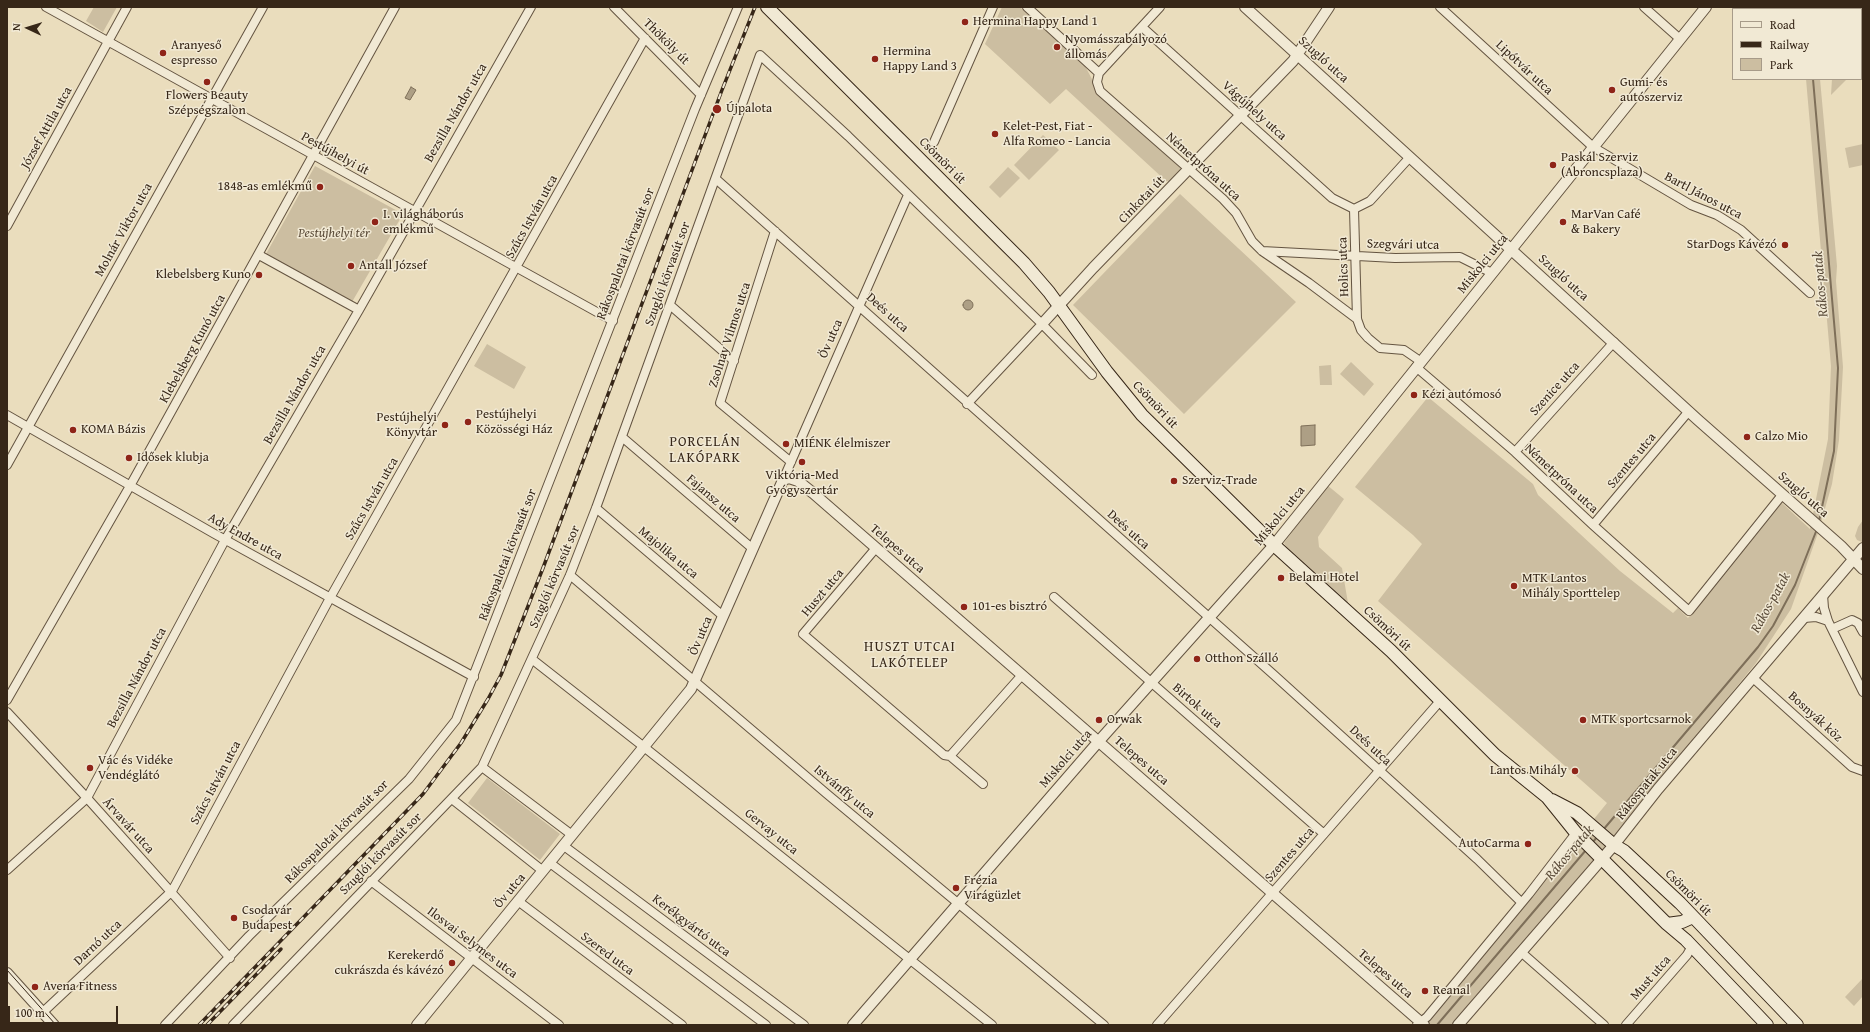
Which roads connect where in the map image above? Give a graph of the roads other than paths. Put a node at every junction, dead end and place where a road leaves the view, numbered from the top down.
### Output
1 (46, 7) edge
2 (127, 7) edge
3 (263, 7) edge
4 (396, 7) edge
5 (531, 7) edge
6 (614, 7) edge
7 (738, 7) edge
8 (767, 7) edge
9 (993, 7) edge
10 (1027, 7) edge
11 (1160, 7) edge
12 (1245, 7) edge
13 (1329, 7) edge
14 (1440, 7) edge
15 (1644, 7) edge
16 (1706, 7) edge
17 (1142, 27) junction
18 (645, 38) junction
19 (1680, 39) junction
20 (108, 42) junction
21 (1298, 54) junction
22 (1098, 73) junction
23 (702, 94) junction
24 (211, 100) junction
25 (1242, 115) junction
26 (934, 142) dead end
27 (1593, 147) junction
28 (314, 156) junction
29 (1410, 157) junction
30 (1190, 169) junction
31 (716, 179) junction
32 (908, 195) junction
33 (1354, 209) junction
34 (415, 211) junction
35 (7, 226) edge
36 (775, 231) junction
37 (1512, 249) junction
38 (1262, 251) junction
39 (259, 255) junction
40 (1356, 256) junction
41 (518, 267) junction
42 (1492, 273) junction
43 (1810, 293) dead end
44 (670, 305) junction
45 (860, 306) junction
46 (1058, 306) junction
47 (359, 310) junction
48 (1357, 319) junction
49 (612, 321) junction
50 (1042, 324) junction
51 (1614, 342) junction
52 (734, 360) junction
53 (1418, 364) junction
54 (1092, 375) dead end
55 (967, 404) junction
56 (1688, 411) junction
57 (7, 415) edge
58 (28, 427) junction
59 (622, 437) junction
60 (1514, 452) junction
61 (791, 462) junction
62 (7, 465) edge
63 (784, 480) junction
64 (130, 486) junction
65 (1782, 495) junction
66 (596, 508) junction
67 (1593, 525) junction
68 (224, 540) junction
69 (1274, 545) junction
70 (876, 548) junction
71 (1863, 548) edge
72 (753, 549) junction
73 (1854, 559) junction
74 (1863, 569) edge
75 (570, 575) junction
76 (1823, 595) junction
77 (1054, 597) dead end
78 (330, 598) junction
79 (723, 616) junction
80 (1209, 618) junction
81 (1804, 618) junction
82 (1830, 625) junction
83 (1863, 632) edge
84 (533, 660) junction
85 (1022, 675) junction
86 (474, 677) junction
87 (1753, 678) junction
88 (695, 681) junction
89 (1151, 682) junction
90 (1863, 692) edge
91 (7, 700) edge
92 (1441, 700) junction
93 (7, 712) edge
94 (1099, 741) junction
95 (644, 747) junction
96 (950, 756) junction
97 (482, 767) junction
98 (1379, 771) junction
99 (1863, 772) edge
100 (983, 784) dead end
101 (1548, 797) junction
102 (87, 798) junction
103 (452, 799) junction
104 (1324, 834) junction
105 (572, 835) junction
106 (1579, 836) junction
107 (1614, 845) junction
108 (564, 846) junction
109 (1600, 856) junction
110 (546, 867) junction
111 (7, 870) edge
112 (371, 881) junction
113 (172, 891) junction
114 (1272, 893) junction
115 (518, 901) junction
116 (1521, 902) junction
117 (958, 903) junction
118 (1693, 917) junction
119 (1667, 924) junction
120 (1682, 936) junction
121 (1692, 946) junction
122 (1521, 952) junction
123 (230, 958) junction
124 (471, 958) junction
125 (910, 959) junction
126 (7, 973) edge
127 (42, 1013) junction
128 (1421, 1024) edge
129 (54, 1025) edge
130 (165, 1025) edge
131 (233, 1025) edge
132 (417, 1025) edge
133 (559, 1025) edge
134 (682, 1025) edge
135 (766, 1025) edge
136 (804, 1025) edge
137 (853, 1025) edge
138 (992, 1025) edge
139 (1104, 1025) edge
140 (1157, 1025) edge
141 (1458, 1025) edge
142 (1604, 1025) edge
143 (1626, 1025) edge
144 (1767, 1025) edge
145 (1797, 1025) edge

1 - 20 street, Pestújhelyi út
2 - 20 street, József Attila utca
3 - 24 street, Molnár Viktor utca
4 - 28 street, Klebelsberg Kunó utca
5 - 34 street, Bezsilla Nándor utca
6 - 18 street, Thököly út
7 - 23 street, Rákospalotai körvasút sor
8 - 46 main road, Csömöri út
9 - 26 street
10 - 22 street
11 - 17 street
12 - 21 street, Szugló utca
13 - 21 street, Cinkotai út
14 - 27 street, Lipótvár utca
15 - 19 street
16 - 19 street, Miskolci utca
17 - 22 street
17 - 25 street, Vágújhely utca
18 - 23 street, Thököly út
18 - 41 street, Szűcs István utca
19 - 27 street, Miskolci utca
20 - 24 street, Pestújhelyi út
20 - 35 street, József Attila utca
21 - 25 street, Cinkotai út
21 - 29 street, Szugló utca
22 - 30 street, Németpróna utca
23 - 49 street, Rákospalotai körvasút sor
24 - 28 street, Pestújhelyi út
24 - 58 street, Molnár Viktor utca
25 - 30 street, Cinkotai út
25 - 33 street, Vágújhely utca
27 - 37 street, Miskolci utca
27 - 43 street, Bartl János utca
28 - 34 street, Pestújhelyi út
28 - 39 street, Klebelsberg Kunó utca
29 - 33 street
29 - 37 street, Szugló utca
30 - 38 street, Németpróna utca
30 - 46 street, Cinkotai út
31 - 32 street, Szuglói körvasút sor
31 - 36 street, Deés utca
31 - 44 street, Szuglói körvasút sor
32 - 45 street, Öv utca
32 - 50 street
33 - 40 street, Holics utca
34 - 41 street, Pestújhelyi út
34 - 47 street, Bezsilla Nándor utca
36 - 45 street, Deés utca
36 - 52 street, Zsolnay Vilmos utca
37 - 42 street, Miskolci utca
37 - 51 street, Szugló utca
38 - 40 street, Szegvári utca
38 - 48 street, Németpróna utca
39 - 47 street
39 - 64 street, Klebelsberg Kunó utca
40 - 42 street, Szegvári utca
40 - 48 street, Holics utca
41 - 49 street, Pestújhelyi út
41 - 78 street, Szűcs István utca
42 - 53 street, Miskolci utca
44 - 52 street
44 - 59 street, Szuglói körvasút sor
45 - 55 street, Deés utca
45 - 61 street, Öv utca
46 - 50 street, Cinkotai út
46 - 69 main road, Csömöri út
47 - 68 street, Bezsilla Nándor utca
48 - 53 street, Holics utca
49 - 86 street, Rákospalotai körvasút sor
50 - 54 street
50 - 55 street, Cinkotai út
51 - 56 street, Szugló utca
51 - 60 street, Szenice utca
52 - 61 street, Zsolnay Vilmos utca
53 - 60 street, Németpróna utca
53 - 69 street, Miskolci utca
55 - 80 street, Deés utca
56 - 65 street, Szugló utca
56 - 67 street, Szentes utca
57 - 58 street, Ady Endre utca
58 - 62 street, Molnár Viktor utca
58 - 64 street, Ady Endre utca
59 - 66 street, Szuglói körvasút sor
59 - 72 street, Fajansz utca
60 - 67 street, Németpróna utca
61 - 63 street, Öv utca
63 - 70 street, Telepes utca
63 - 72 street, Öv utca
64 - 68 street, Ady Endre utca
64 - 91 street, Klebelsberg Kunó utca
65 - 67 street, Németpróna utca
65 - 73 street, Szugló utca
66 - 75 street, Szuglói körvasút sor
66 - 79 street, Majolika utca
68 - 78 street, Ady Endre utca
68 - 102 street, Bezsilla Nándor utca
69 - 80 street, Miskolci utca
69 - 92 main road, Csömöri út
70 - 85 street, Telepes utca
70 - 96 street, Huszt utca
71 - 73 street, Rákospatak utca
72 - 79 street, Öv utca
73 - 74 street, Szugló utca
73 - 76 street, Rákospatak utca
75 - 84 street, Szuglói körvasút sor
75 - 88 street, Istvánffy utca
76 - 81 street, Rákospatak utca
76 - 82 street
77 - 89 street, Birtok utca
78 - 86 street, Ady Endre utca
78 - 113 street, Szűcs István utca
79 - 88 street, Öv utca
80 - 89 street, Miskolci utca
80 - 98 street, Deés utca
81 - 82 street
81 - 87 street, Rákospatak utca
82 - 83 street
82 - 90 street
84 - 95 street, Gervay utca
84 - 97 street, Szuglói körvasút sor
85 - 94 street, Telepes utca
85 - 96 street
86 - 123 street, Rákospalotai körvasút sor
87 - 99 street, Bosnyák köz
87 - 107 street, Rákospatak utca
88 - 95 street, Öv utca
88 - 117 street, Istvánffy utca
89 - 94 street, Miskolci utca
89 - 104 street, Birtok utca
92 - 98 street, Szentes utca
92 - 101 main road, Csömöri út
93 - 102 street, Árvavár utca
94 - 114 street, Telepes utca
94 - 117 street, Miskolci utca
95 - 105 street, Öv utca
95 - 125 street, Gervay utca
96 - 100 street, Huszt utca
97 - 103 street, Szuglói körvasút sor
97 - 105 street
98 - 104 street, Szentes utca
98 - 116 street, Deés utca
101 - 106 main road, Csömöri út
101 - 107 main road, Csömöri út
102 - 111 street
102 - 113 street, Árvavár utca
103 - 110 street
103 - 112 street, Szuglói körvasút sor
104 - 114 street, Szentes utca
105 - 108 street, Öv utca
106 - 109 main road, Csömöri út
106 - 116 street
107 - 109 street, Rákospatak utca
107 - 118 main road, Csömöri út
108 - 110 street, Öv utca
108 - 136 street, Kerékgyártó utca
109 - 119 main road, Csömöri út
109 - 122 street, Rákospatak utca
110 - 115 street, Öv utca
110 - 135 street
112 - 124 street, Ilosvai Selymes utca
112 - 131 street, Szuglói körvasút sor
113 - 123 street, Árvavár utca
113 - 127 street, Darnó utca
114 - 128 street, Telepes utca
114 - 140 street, Szentes utca
115 - 124 street, Öv utca
115 - 134 street, Szered utca
116 - 128 street
117 - 125 street, Miskolci utca
117 - 139 street, Istvánffy utca
118 - 119 main road
118 - 120 main road
118 - 145 main road, Csömöri út
119 - 120 main road, Csömöri út
120 - 121 main road, Csömöri út
121 - 143 street, Must utca
121 - 144 main road, Csömöri út
122 - 141 street, Rákospatak utca
122 - 142 street
123 - 130 street, Rákospalotai körvasút sor
124 - 132 street, Öv utca
124 - 133 street, Ilosvai Selymes utca
125 - 137 street, Miskolci utca
125 - 138 street, Gervay utca
126 - 127 street
127 - 129 street

